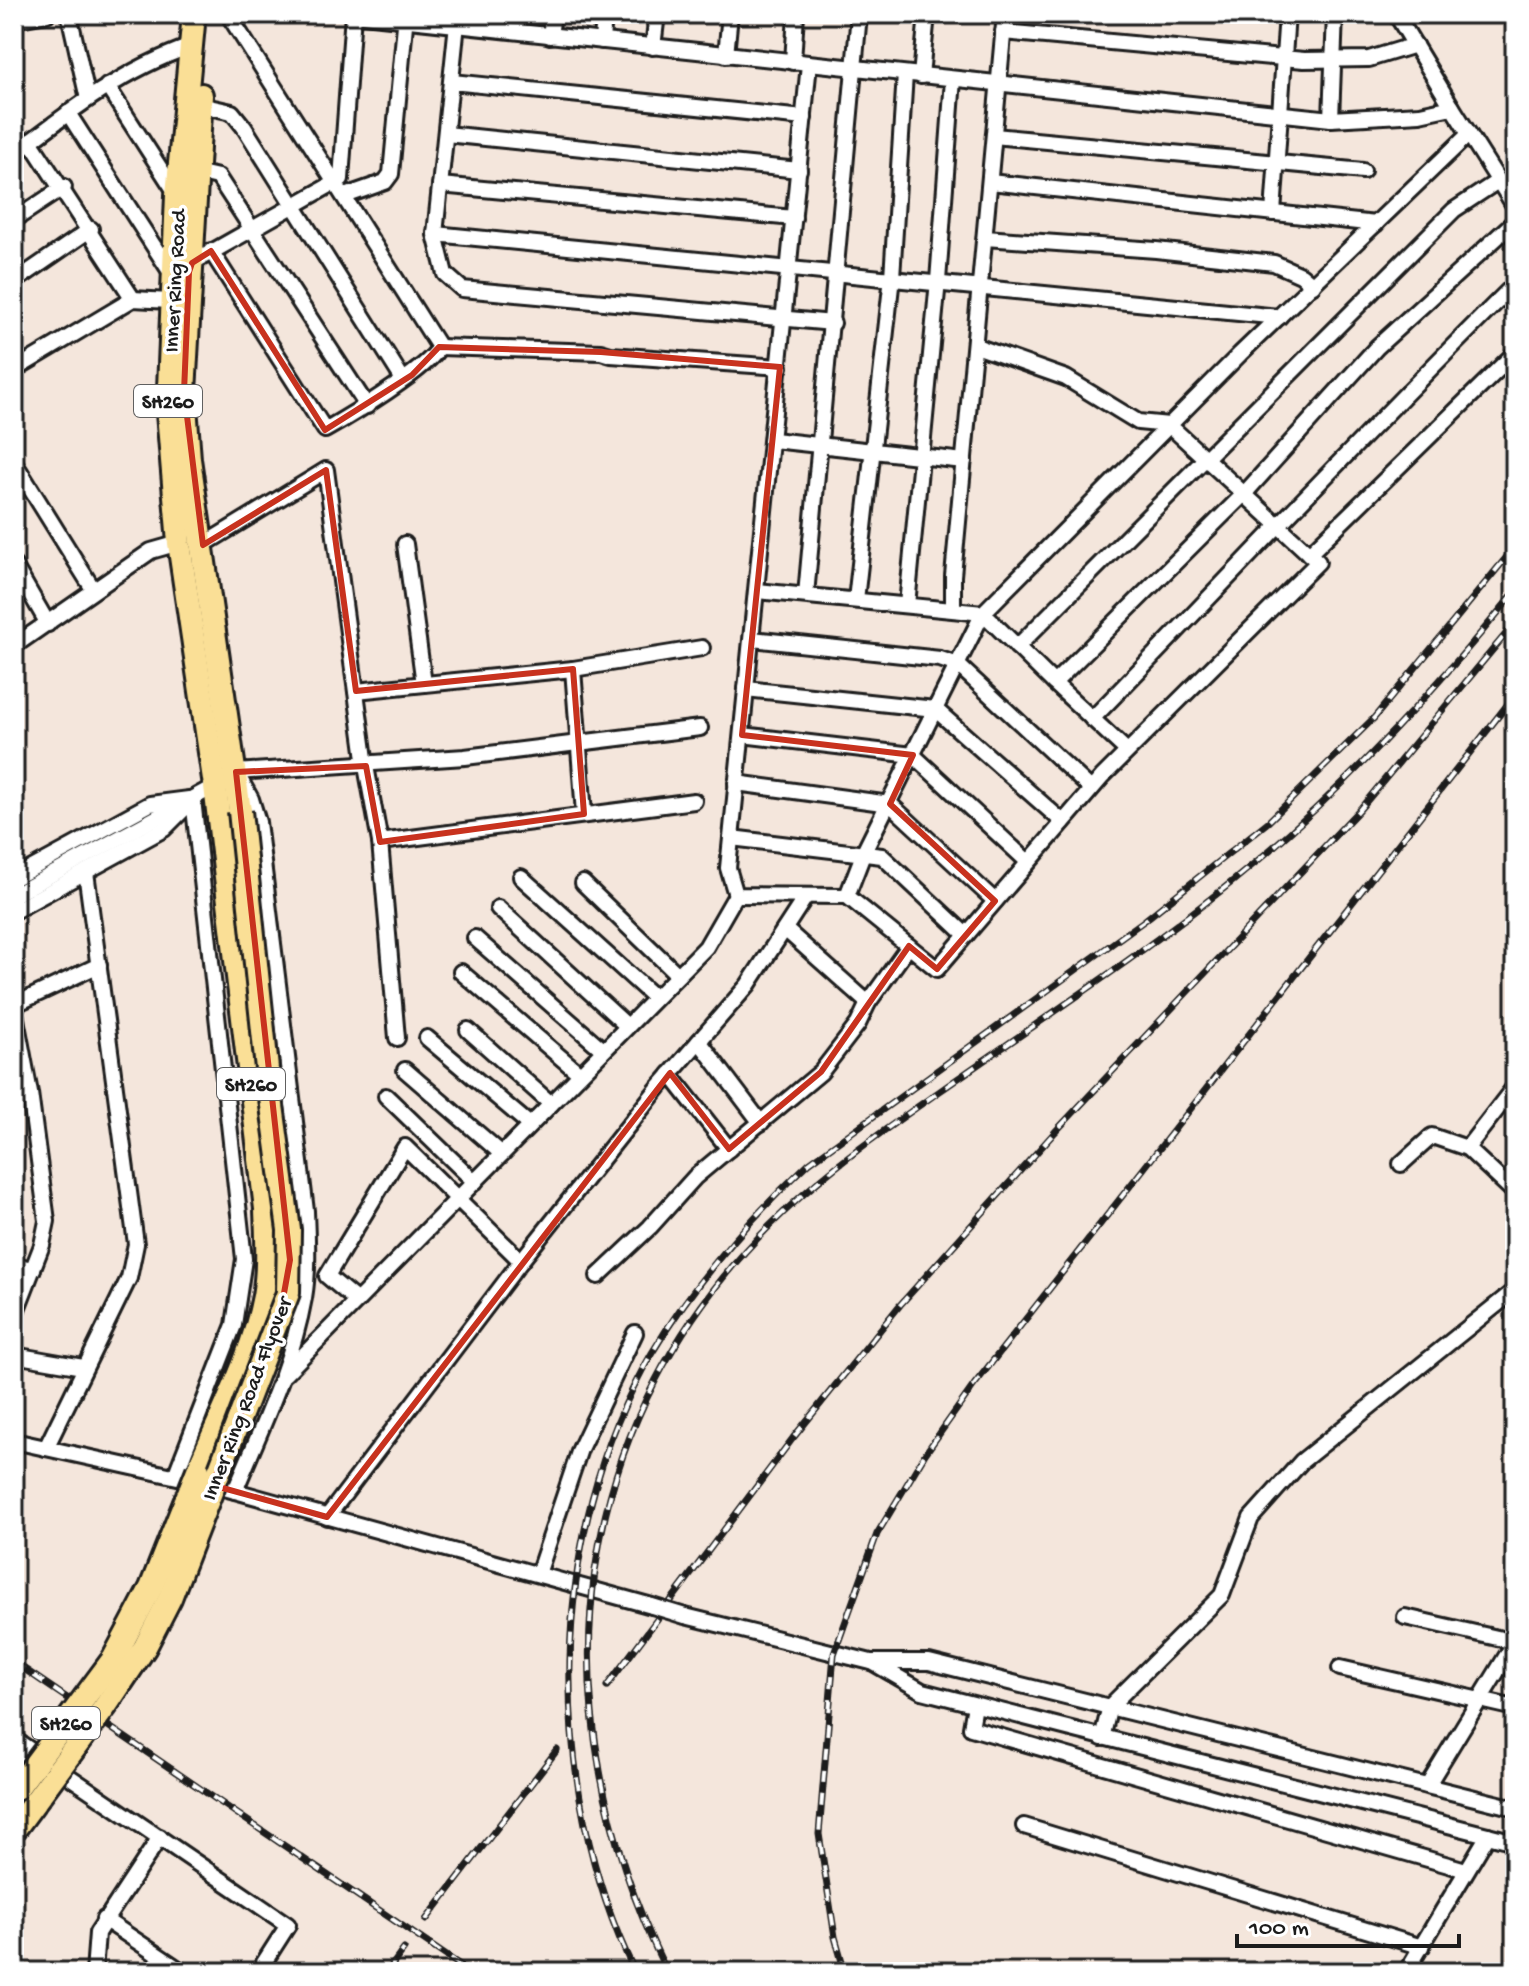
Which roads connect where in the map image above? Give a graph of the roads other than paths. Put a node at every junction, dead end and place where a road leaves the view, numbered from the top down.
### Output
1 (47, 14) edge
2 (69, 14) edge
3 (194, 14) edge
4 (209, 14) edge
5 (228, 14) edge
6 (361, 14) edge
7 (507, 14) edge
8 (553, 14) edge
9 (604, 14) edge
10 (657, 14) edge
11 (730, 14) edge
12 (796, 14) edge
13 (859, 14) edge
14 (927, 14) edge
15 (1005, 14) edge
16 (1287, 14) edge
17 (1316, 14) edge
18 (1336, 14) edge
19 (1396, 14) edge
20 (1510, 14) edge
21 (406, 17) edge
22 (14, 20) edge
23 (458, 20) edge
24 (1515, 24) edge
25 (505, 31) junction
26 (1003, 32) junction
27 (550, 36) junction
28 (602, 41) junction
29 (1415, 45) junction
30 (191, 46) junction
31 (653, 47) junction
32 (726, 55) junction
33 (1285, 58) junction
34 (1335, 61) junction
35 (793, 62) junction
36 (809, 64) junction
37 (854, 69) junction
38 (905, 74) junction
39 (921, 76) junction
40 (953, 79) junction
41 (452, 82) junction
42 (999, 84) junction
43 (107, 86) junction
44 (88, 99) junction
45 (200, 105) junction
46 (1452, 107) junction
47 (68, 113) junction
48 (1281, 113) junction
49 (804, 118) junction
50 (1331, 119) junction
51 (446, 134) junction
52 (1469, 134) junction
53 (994, 136) junction
54 (20, 145) edge
55 (1277, 164) junction
56 (799, 170) junction
57 (1363, 171) dead end
58 (196, 172) junction
59 (337, 181) junction
60 (1498, 181) junction
61 (990, 182) junction
62 (440, 185) junction
63 (64, 187) junction
64 (177, 195) junction
65 (345, 196) junction
66 (291, 205) junction
67 (1515, 207) edge
68 (1273, 213) junction
69 (794, 218) junction
70 (14, 220) edge
71 (1515, 221) edge
72 (1376, 224) junction
73 (252, 227) junction
74 (91, 229) junction
75 (435, 234) junction
76 (985, 238) junction
77 (202, 257) junction
78 (790, 267) junction
79 (838, 272) junction
80 (173, 276) junction
81 (892, 277) junction
82 (938, 281) junction
83 (14, 282) edge
84 (1515, 284) edge
85 (981, 285) junction
86 (1313, 285) junction
87 (133, 299) junction
88 (170, 301) junction
89 (1279, 317) junction
90 (785, 319) junction
91 (833, 323) junction
92 (976, 346) junction
93 (439, 347) junction
94 (1515, 353) edge
95 (780, 367) junction
96 (14, 370) edge
97 (402, 378) junction
98 (367, 406) junction
99 (1169, 425) junction
100 (773, 440) junction
101 (822, 445) junction
102 (870, 451) junction
103 (922, 456) junction
104 (1206, 459) junction
105 (964, 461) junction
106 (14, 462) edge
107 (1244, 494) junction
108 (1279, 527) junction
109 (179, 543) junction
110 (405, 544) dead end
111 (203, 545) junction
112 (1309, 554) junction
113 (14, 565) edge
114 (93, 589) junction
115 (757, 591) junction
116 (806, 595) junction
117 (856, 600) junction
118 (907, 605) junction
119 (953, 609) junction
120 (983, 613) junction
121 (48, 624) junction
122 (752, 639) junction
123 (14, 646) edge
124 (1017, 647) junction
125 (702, 648) dead end
126 (958, 665) junction
127 (573, 669) junction
128 (1054, 683) junction
129 (424, 684) junction
130 (746, 689) junction
131 (356, 691) junction
132 (935, 709) junction
133 (1092, 719) junction
134 (700, 728) dead end
135 (742, 735) junction
136 (580, 746) junction
137 (1127, 751) junction
138 (913, 755) junction
139 (366, 766) junction
140 (236, 772) junction
141 (736, 783) junction
142 (215, 786) junction
143 (1091, 789) junction
144 (193, 799) junction
145 (694, 801) dead end
146 (890, 804) junction
147 (584, 814) junction
148 (1063, 822) junction
149 (731, 838) junction
150 (380, 842) junction
151 (864, 852) junction
152 (1028, 862) junction
153 (86, 872) junction
154 (521, 877) dead end
155 (14, 878) edge
156 (583, 883) dead end
157 (14, 895) edge
158 (736, 895) junction
159 (806, 896) junction
160 (847, 896) junction
161 (995, 901) junction
162 (498, 908) dead end
163 (14, 911) edge
164 (785, 929) junction
165 (966, 935) junction
166 (475, 938) dead end
167 (909, 946) junction
168 (99, 965) junction
169 (461, 972) dead end
170 (678, 975) junction
171 (655, 998) junction
172 (868, 1003) junction
173 (14, 1007) edge
174 (627, 1026) junction
175 (468, 1030) dead end
176 (397, 1038) dead end
177 (427, 1038) dead end
178 (699, 1041) junction
179 (603, 1050) junction
180 (405, 1070) dead end
181 (580, 1074) junction
182 (670, 1074) junction
183 (1515, 1086) edge
184 (386, 1096) dead end
185 (551, 1104) junction
186 (761, 1123) junction
187 (530, 1125) junction
188 (1467, 1148) junction
189 (729, 1149) junction
190 (502, 1154) junction
191 (1401, 1164) dead end
192 (475, 1182) junction
193 (1515, 1193) edge
194 (459, 1198) junction
195 (521, 1261) junction
196 (14, 1265) edge
197 (33, 1269) junction
198 (598, 1276) dead end
199 (1515, 1290) edge
200 (357, 1301) junction
201 (14, 1317) edge
202 (635, 1333) dead end
203 (14, 1355) edge
204 (83, 1367) junction
205 (282, 1377) junction
206 (14, 1441) edge
207 (46, 1448) junction
208 (175, 1476) junction
209 (235, 1491) junction
210 (327, 1517) junction
211 (538, 1574) junction
212 (1405, 1617) dead end
213 (1515, 1642) edge
214 (871, 1662) junction
215 (1340, 1668) dead end
216 (1482, 1701) junction
217 (975, 1705) junction
218 (1110, 1706) junction
219 (1514, 1706) edge
220 (1102, 1738) junction
221 (20, 1743) edge
222 (14, 1762) edge
223 (1427, 1786) junction
224 (14, 1793) edge
225 (1515, 1808) edge
226 (1024, 1826) dead end
227 (14, 1830) edge
228 (1488, 1835) junction
229 (160, 1837) junction
230 (1515, 1842) edge
231 (1466, 1870) junction
232 (104, 1919) junction
233 (1422, 1947) junction
234 (94, 1972) edge
235 (183, 1972) edge
236 (258, 1972) edge
237 (1406, 1972) edge

1 - 22 street
2 - 44 street
3 - 30 highway, Inner Ring Road / SH260
4 - 45 highway, Inner Ring Road
5 - 59 street
6 - 21 street
6 - 59 street
7 - 25 street
8 - 27 street
9 - 28 street
10 - 31 street
11 - 32 street
12 - 35 street
13 - 37 street
14 - 39 street
15 - 26 street
16 - 33 street
17 - 18 street
18 - 34 street
19 - 29 street
20 - 24 street
21 - 23 street
21 - 65 street
23 - 25 street
23 - 41 street
25 - 27 street
26 - 33 street
26 - 42 street
27 - 28 street
28 - 31 street
29 - 34 street
29 - 46 street
30 - 43 street
30 - 64 highway, Inner Ring Road / SH260
31 - 32 street
32 - 35 street
33 - 34 street
33 - 48 street
34 - 50 street
35 - 36 street
36 - 37 street
36 - 49 street
37 - 38 street
37 - 79 street
38 - 39 street
38 - 81 street
39 - 40 street
40 - 42 street
40 - 82 street
41 - 49 street
41 - 51 street
42 - 48 street
42 - 53 street
43 - 44 street
43 - 64 street
44 - 47 street
45 - 58 highway, Inner Ring Road
45 - 66 street
46 - 50 street
46 - 52 street
47 - 54 street
47 - 80 street
48 - 50 street
48 - 55 street
49 - 56 street
51 - 56 street
51 - 62 street
52 - 60 street
52 - 72 street
53 - 55 street
53 - 61 street
54 - 63 street
55 - 57 street
55 - 68 street
56 - 69 street
58 - 73 street
58 - 77 highway, Inner Ring Road
59 - 65 street
59 - 66 street
60 - 67 street
60 - 104 street
61 - 68 street
61 - 76 street
62 - 69 street
62 - 75 street
63 - 70 street
63 - 74 street
64 - 80 highway, Inner Ring Road / SH260
65 - 93 street
66 - 73 street
66 - 97 street
68 - 72 street
69 - 78 street
71 - 107 street
72 - 86 street
73 - 77 street
73 - 98 street
74 - 83 street
74 - 87 street
75 - 78 street
75 - 90 street
76 - 85 street
76 - 86 street
77 - 98 street
77 - 111 highway, Inner Ring Road
78 - 79 street
78 - 90 street
79 - 81 street
79 - 91 street
80 - 88 highway, Inner Ring Road / SH260
81 - 82 street
81 - 102 street
82 - 85 street
82 - 103 street
84 - 108 street
85 - 89 street
85 - 92 street
86 - 89 street
87 - 88 street
87 - 96 street
88 - 109 highway, Inner Ring Road / SH260
89 - 99 street
90 - 91 street
90 - 95 street
91 - 101 street
92 - 99 street
92 - 105 street
93 - 95 street
93 - 97 street
94 - 112 street
95 - 100 street
97 - 98 street
99 - 104 street
99 - 120 street
100 - 101 street
100 - 115 street
101 - 102 street
101 - 116 street
102 - 103 street
102 - 117 street
103 - 105 street
103 - 118 street
104 - 107 street
104 - 124 street
105 - 119 street
106 - 114 street
107 - 108 street
107 - 128 street
108 - 112 street
108 - 133 street
109 - 114 street
109 - 142 highway, Inner Ring Road / SH260
110 - 129 street
111 - 131 street
111 - 140 highway, Inner Ring Road
112 - 137 street
113 - 121 street
114 - 121 street
115 - 116 street
115 - 122 street
116 - 117 street
117 - 118 street
118 - 119 street
119 - 120 street
120 - 124 street
120 - 126 street
121 - 123 street
122 - 126 street
122 - 130 street
124 - 128 street
125 - 127 street
126 - 132 street
126 - 143 street
127 - 129 street
127 - 136 street
128 - 133 street
129 - 131 street
130 - 132 street
130 - 135 street
131 - 139 street
132 - 138 street
132 - 148 street
133 - 137 street
134 - 136 street
135 - 138 street
135 - 141 street
136 - 139 street
136 - 147 street
137 - 143 street
138 - 146 street
138 - 152 street
139 - 140 street
139 - 150 street
140 - 205 street
140 - 227 highway, Inner Ring Road Flyover, bridge
141 - 146 street
141 - 149 street
142 - 144 street
142 - 224 highway, Inner Ring Road Flyover / SH260, bridge
143 - 148 street
144 - 153 street
144 - 155 street
144 - 157 street
144 - 208 street
145 - 147 street
146 - 151 street
146 - 161 street
147 - 150 street
148 - 152 street
149 - 151 street
149 - 158 street
150 - 176 street
151 - 160 street
151 - 165 street
152 - 161 street
153 - 163 street
153 - 168 street
154 - 171 street
156 - 170 street
158 - 159 street
158 - 170 street
159 - 160 street
159 - 164 street
160 - 167 street
161 - 165 street
162 - 174 street
164 - 172 street
164 - 178 street
165 - 167 street
166 - 179 street
167 - 172 street
168 - 173 street
168 - 204 street
169 - 181 street
170 - 171 street
171 - 174 street
172 - 186 street
173 - 197 street
174 - 179 street
175 - 185 street
177 - 187 street
178 - 182 street
178 - 186 street
179 - 181 street
180 - 190 street
181 - 185 street
182 - 189 street
182 - 195 street
183 - 188 street
184 - 192 street
185 - 187 street
186 - 189 street
187 - 190 street
188 - 191 street
188 - 193 street
189 - 198 street
190 - 192 street
192 - 194 street
194 - 195 street
194 - 200 street
194 - 200 street
195 - 210 street
196 - 197 street
197 - 201 street
199 - 218 street
200 - 205 street
202 - 211 street
203 - 204 street
204 - 207 street
205 - 209 street
206 - 207 street
207 - 208 street
208 - 209 street
209 - 210 street
210 - 211 street
211 - 214 street, bridge
212 - 213 street
213 - 216 street
214 - 217 street
214 - 218 street
215 - 216 street
216 - 219 street
216 - 223 street
217 - 220 street
217 - 231 street
218 - 220 street
218 - 223 street
220 - 228 street
221 - 222 street
221 - 229 street
223 - 225 street
226 - 233 street
228 - 230 street
228 - 231 street
229 - 232 street
229 - 236 street
231 - 233 street
232 - 234 street
232 - 235 street
233 - 237 street

